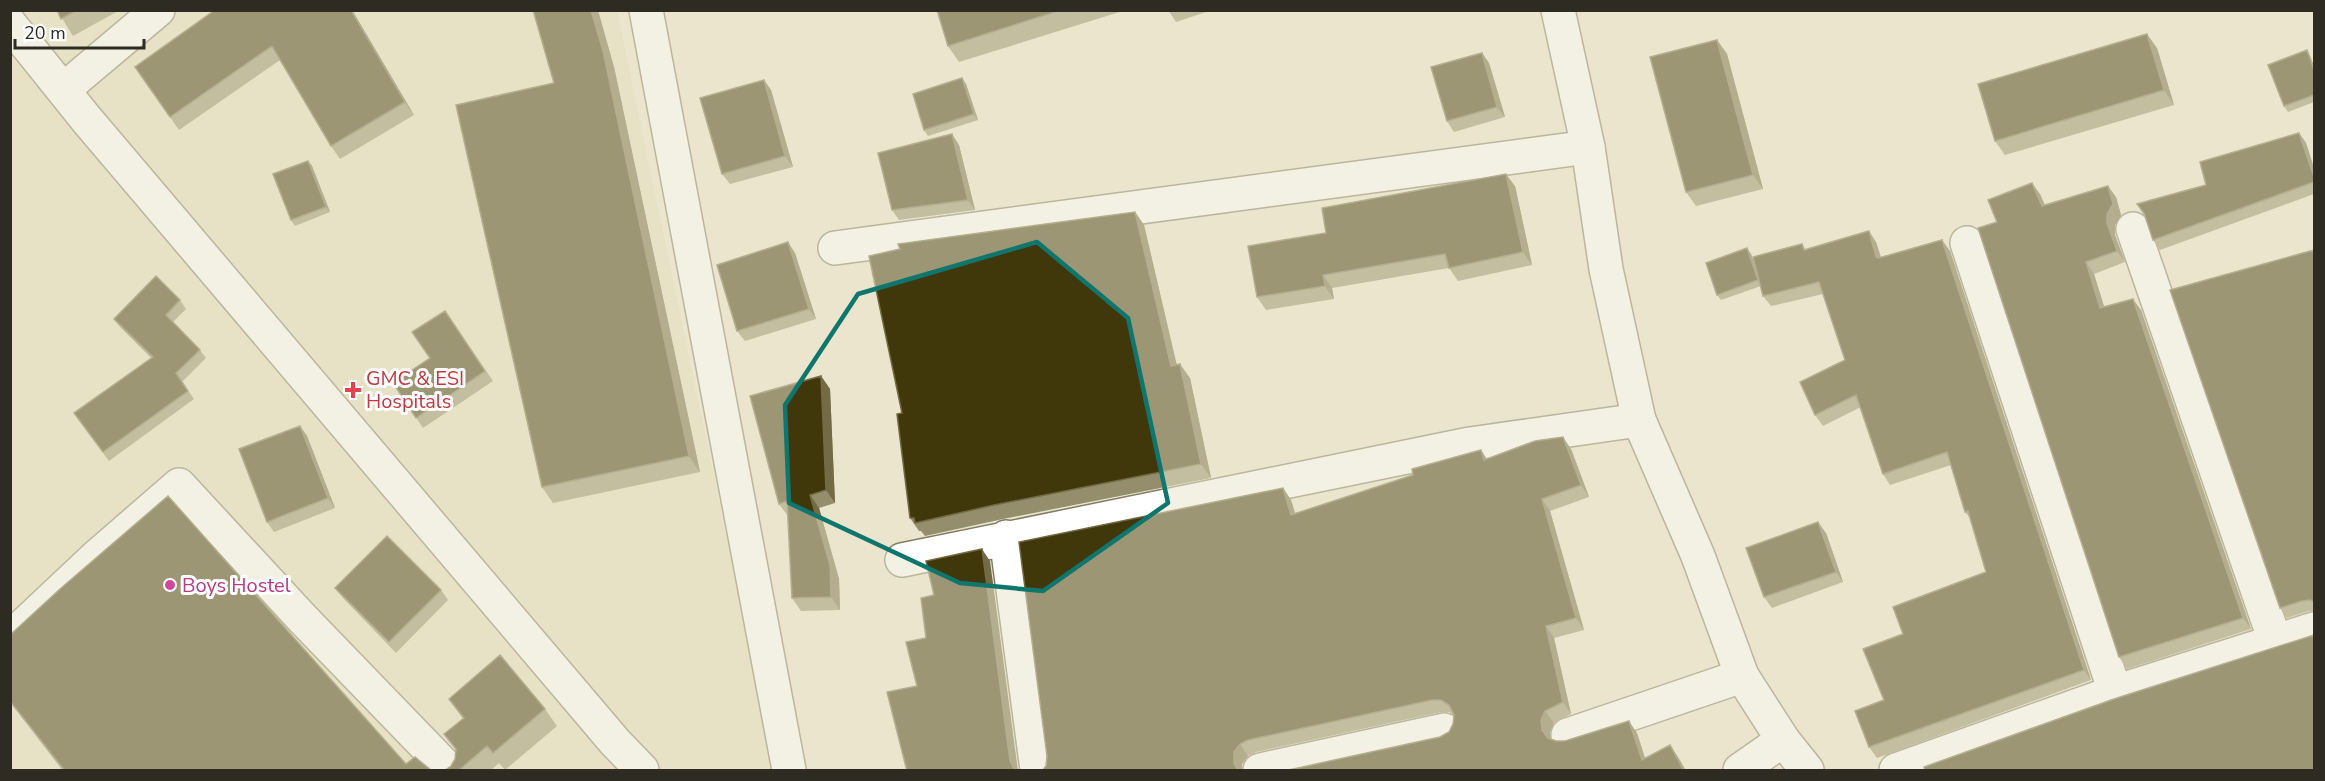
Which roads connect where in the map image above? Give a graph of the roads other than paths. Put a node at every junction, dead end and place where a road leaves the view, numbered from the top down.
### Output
1 (158, 10) edge
2 (646, 10) edge
3 (1558, 10) edge
4 (10, 24) edge
5 (63, 90) junction
6 (1588, 147) junction
7 (2133, 229) dead end
8 (1966, 243) dead end
9 (835, 248) dead end
10 (1639, 420) junction
11 (1006, 537) junction
12 (902, 560) dead end
13 (2314, 629) edge
14 (10, 638) edge
15 (2275, 641) junction
16 (1742, 676) junction
17 (2115, 692) junction
18 (1444, 730) dead end
19 (1568, 735) dead end
20 (1782, 740) junction
21 (449, 771) edge
22 (642, 771) edge
23 (789, 771) edge
24 (1037, 771) edge
25 (1260, 771) edge
26 (1740, 771) edge
27 (1807, 771) edge
28 (1896, 771) edge

1 - 5 street
2 - 23 street
3 - 6 street
4 - 5 street
5 - 22 street
6 - 9 street
6 - 10 street
7 - 15 street
8 - 17 street
10 - 11 street
10 - 16 street
11 - 12 street
11 - 24 street
13 - 15 street
14 - 21 street
15 - 17 street
16 - 19 street
16 - 20 street
17 - 28 street
18 - 25 street
20 - 26 street
20 - 27 street

